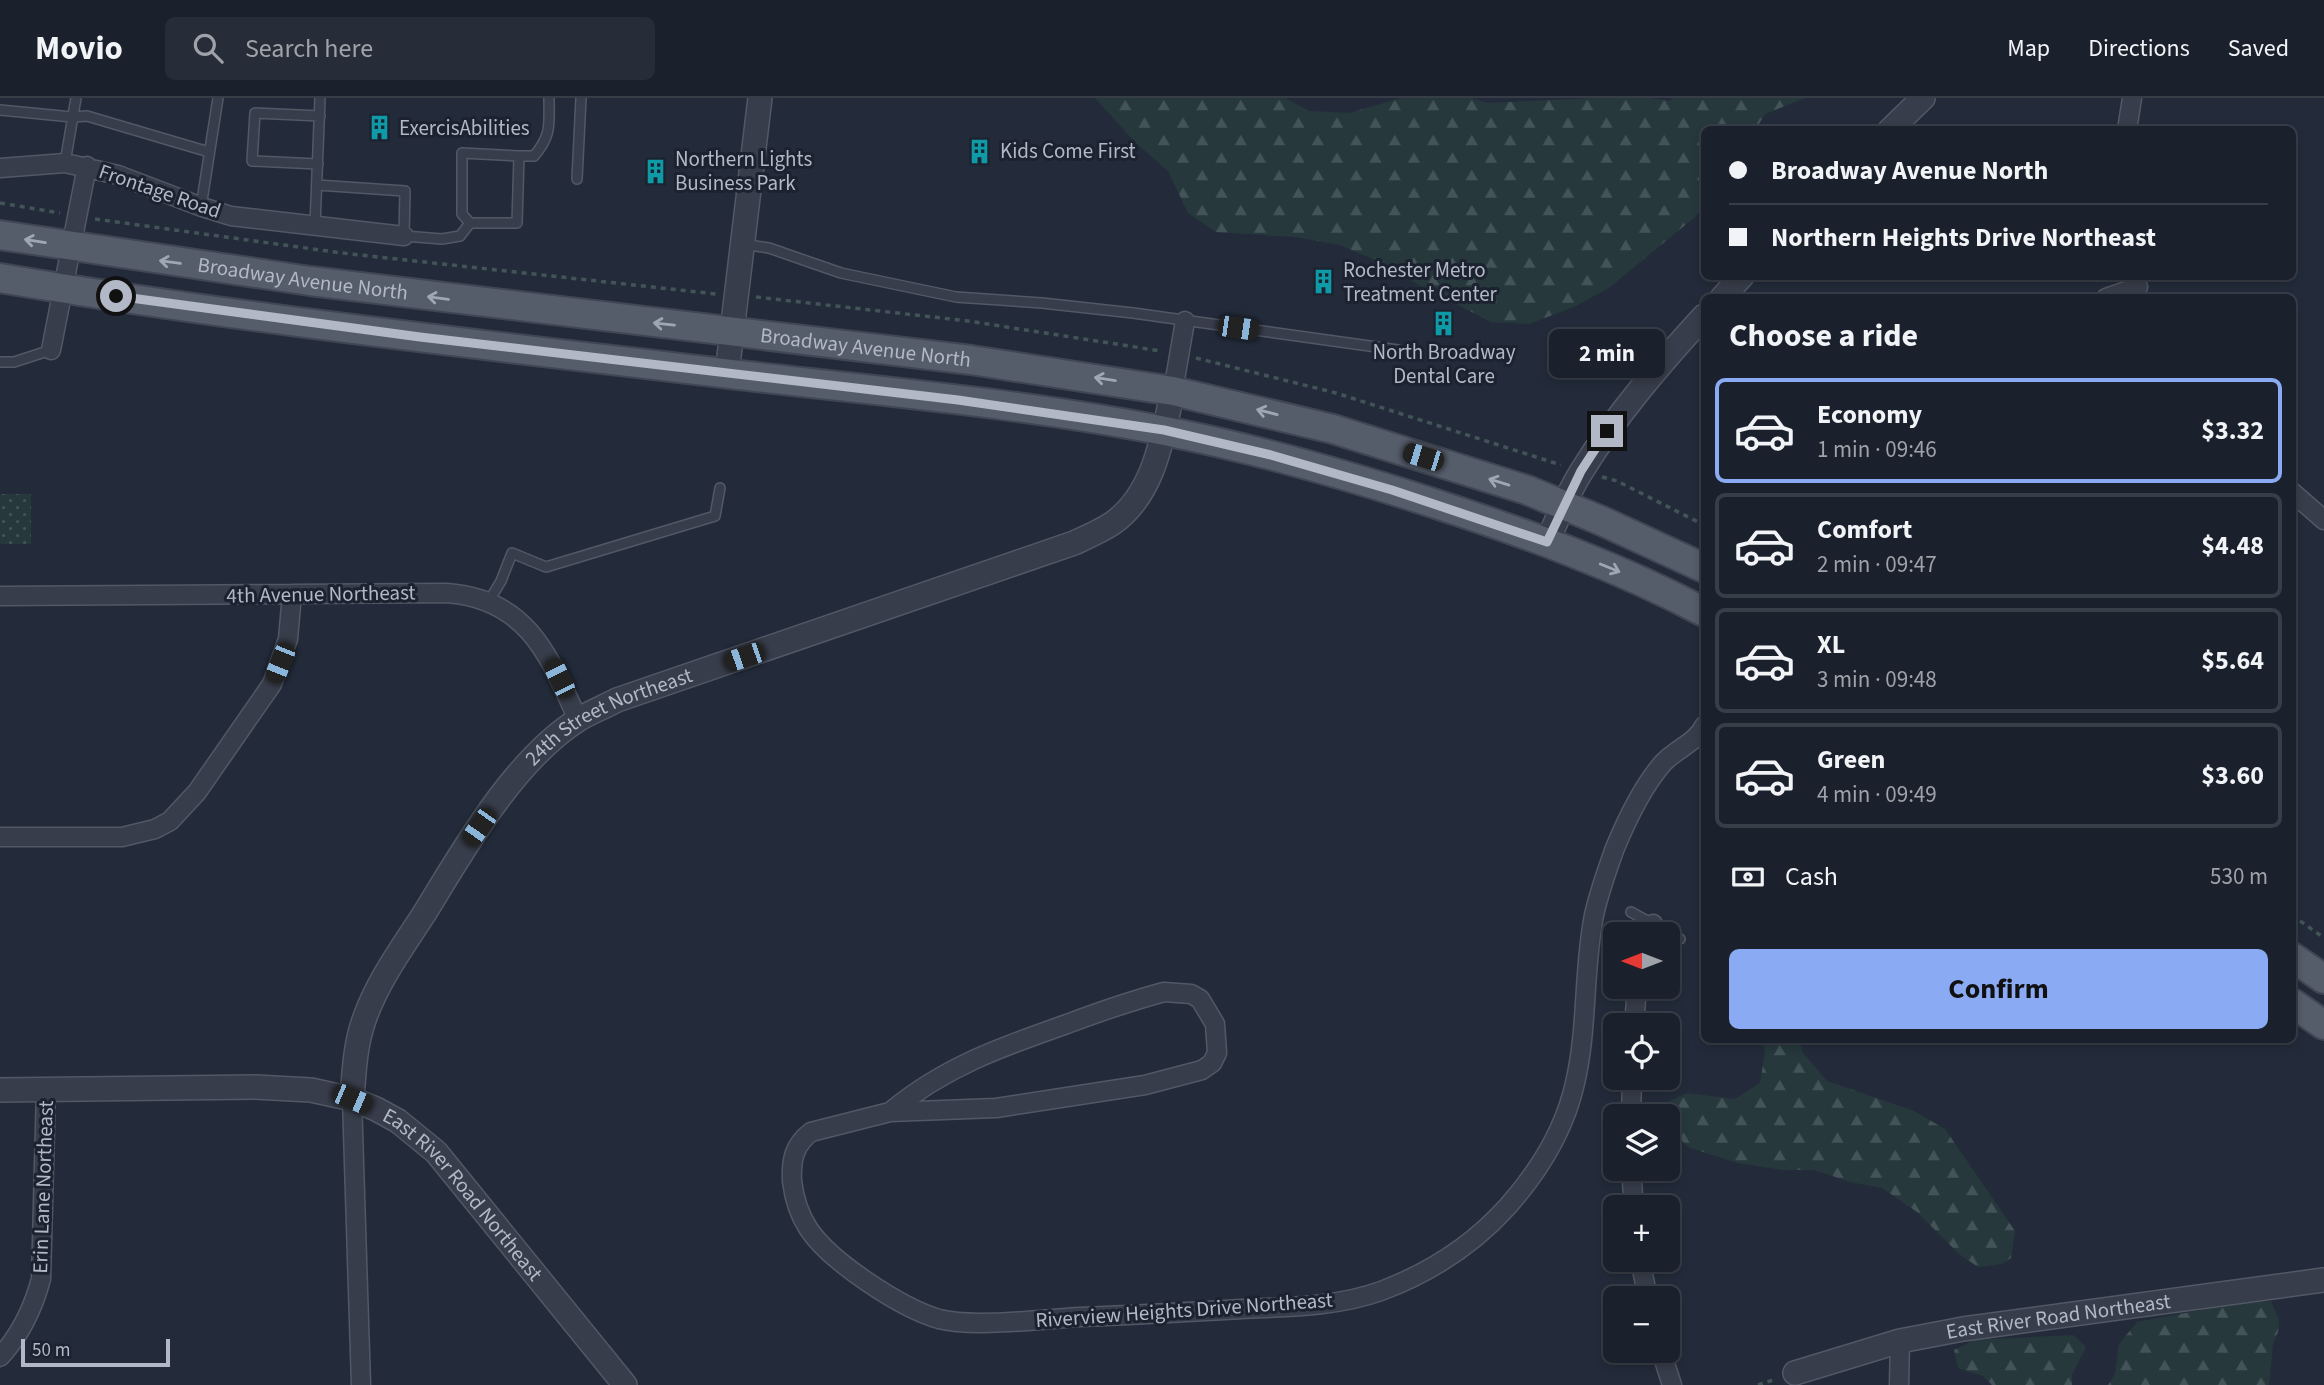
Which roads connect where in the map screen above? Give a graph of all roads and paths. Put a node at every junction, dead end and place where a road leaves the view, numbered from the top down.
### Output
1 (76, 98) edge
2 (218, 98) edge
3 (320, 98) edge
4 (549, 98) edge
5 (582, 98) edge
6 (760, 98) edge
7 (1923, 98) edge
8 (2132, 98) edge
9 (0, 110) edge
10 (320, 116) junction
11 (72, 117) junction
12 (1894, 126) edge
13 (2128, 126) edge
14 (209, 152) junction
15 (519, 156) junction
16 (65, 163) junction
17 (318, 164) junction
18 (87, 166) junction
19 (0, 168) edge
20 (577, 178) dead end
21 (317, 185) junction
22 (0, 203) edge
23 (201, 207) junction
24 (77, 216) junction
25 (470, 223) junction
26 (315, 226) junction
27 (0, 236) edge
28 (404, 236) junction
29 (742, 244) junction
30 (70, 247) junction
31 (0, 278) edge
32 (1738, 280) edge
33 (2138, 287) edge
34 (62, 288) junction
35 (711, 293) dead end
36 (1726, 294) edge
37 (2118, 294) edge
38 (764, 298) dead end
39 (1701, 319) edge
40 (1185, 321) junction
41 (732, 331) junction
42 (51, 350) joint
43 (1398, 350) dead end
44 (1180, 355) junction
45 (0, 362) edge
46 (726, 373) junction
47 (1173, 391) junction
48 (1164, 430) junction
49 (1556, 463) dead end
50 (1617, 481) dead end
51 (720, 488) dead end
52 (2296, 496) edge
53 (1564, 505) junction
54 (2324, 520) edge
55 (1701, 523) edge
56 (1547, 542) junction
57 (1701, 568) edge
58 (292, 594) junction
59 (0, 596) edge
60 (489, 601) junction
61 (1701, 611) edge
62 (578, 720) junction
63 (1701, 734) edge
64 (0, 837) edge
65 (1631, 912) dead end
66 (2296, 918) edge
67 (1643, 922) edge
68 (2324, 938) edge
69 (2296, 960) edge
70 (2324, 979) edge
71 (2296, 1006) edge
72 (2324, 1025) edge
73 (0, 1090) edge
74 (46, 1090) junction
75 (352, 1099) junction
76 (890, 1112) junction
77 (2324, 1280) edge
78 (1900, 1341) junction
79 (0, 1357) edge
80 (1665, 1363) edge
81 (1795, 1373) dead end
82 (361, 1385) edge
83 (625, 1385) edge
84 (1672, 1385) edge
85 (1899, 1385) edge

1 - 11 lane
2 - 14 lane
3 - 10 lane
4 - 15 lane
5 - 20 lane
6 - 29 street
7 - 12 street
8 - 13 street
9 - 11 lane
10 - 17 lane
10 - 17 lane
11 - 14 lane
11 - 16 lane
14 - 23 lane
15 - 25 lane
15 - 25 lane
16 - 18 street, Frontage Road
16 - 19 street, Frontage Road
17 - 21 lane
18 - 23 street, Frontage Road
18 - 24 street
21 - 26 lane
21 - 28 lane
22 - 24 path
23 - 26 street, Frontage Road
24 - 30 street
24 - 35 path
25 - 28 lane
26 - 28 street, Frontage Road
30 -> 27 main road, Broadway Avenue North
29 - 40 lane
29 - 41 street
30 - 34 street
41 -> 30 main road, Broadway Avenue North
31 - 34 main road, Broadway Avenue North
32 - 36 street
33 - 37 street
34 - 42 street
34 - 46 main road, Broadway Avenue North
38 - 44 path
39 - 53 street
40 - 43 lane
40 - 44 street
41 - 46 street
47 -> 41 main road, Broadway Avenue North
42 - 45 lane
44 - 47 street
44 - 49 path
46 - 48 main road, Broadway Avenue North
47 - 48 street, 24th Street Northeast
53 -> 47 main road, Broadway Avenue North
48 - 56 main road, Broadway Avenue North
48 - 62 street, 24th Street Northeast
50 - 55 path
51 - 60 lane
52 - 54 street
53 - 56 street
53 - 57 main road, Broadway Avenue North
56 -> 61 main road, Broadway Avenue North
58 - 59 street, 4th Avenue Northeast
58 - 60 street, 4th Avenue Northeast
58 - 64 street
60 - 62 street, 4th Avenue Northeast
62 - 75 street, 24th Street Northeast
63 - 76 street, Riverview Heights Drive Northeast
65 - 67 lane
66 - 68 path
69 - 70 main road
71 - 72 main road
73 - 74 street, East River Road Northeast
74 - 75 street, East River Road Northeast
74 - 79 street, Erin Lane Northeast
75 - 82 street
75 - 83 street, East River Road Northeast
76 - 76 street, Riverview Heights Drive Northeast
77 - 78 street, East River Road Northeast
78 - 81 street, East River Road Northeast
78 - 85 street
80 - 84 street

